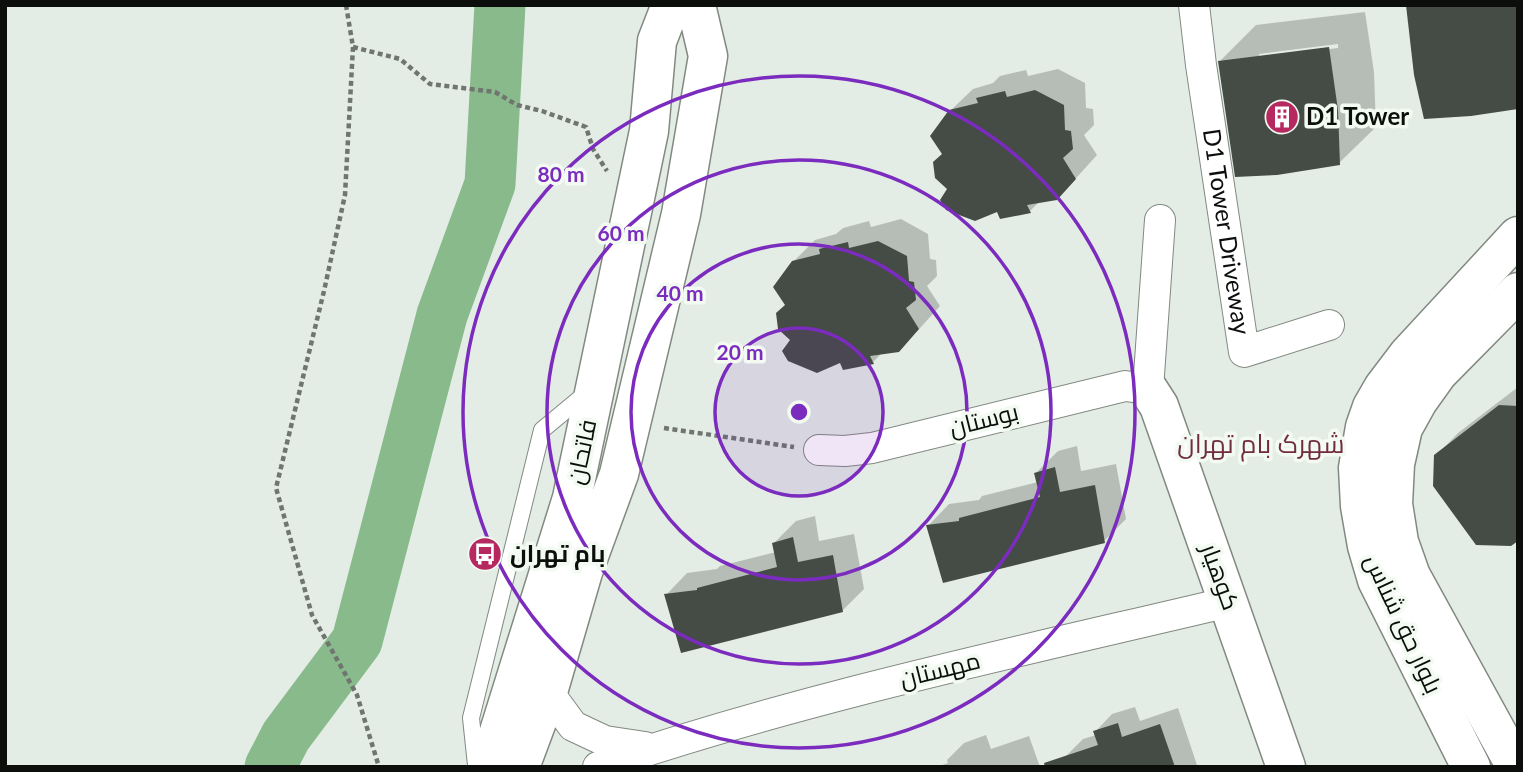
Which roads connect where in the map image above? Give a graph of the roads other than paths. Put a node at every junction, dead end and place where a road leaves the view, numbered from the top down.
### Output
1 (671, 5) edge
2 (696, 5) edge
3 (1194, 5) edge
4 (649, 131) junction
5 (695, 139) junction
6 (1160, 220) dead end
7 (1518, 236) edge
8 (1518, 292) edge
9 (1329, 326) dead end
10 (596, 385) junction
11 (1148, 389) junction
12 (819, 450) road end
13 (1230, 602) junction
14 (548, 692) junction
15 (653, 748) junction
16 (1515, 766) edge
17 (477, 767) edge
18 (488, 767) edge
19 (520, 767) edge
20 (598, 767) edge
21 (1286, 767) edge
22 (1471, 767) edge

1 - 4 street, فاتحان
2 - 5 street, فاتحان
3 - 9 street, D1 Tower Driveway
4 - 5 street
4 - 10 street, فاتحان
5 - 14 street, فاتحان
6 - 11 street
7 - 22 street, بلوار حق شناس
8 - 16 street, بلوار حق شناس
10 - 17 lane
10 - 18 street, فاتحان
11 - 12 street, بوستان
11 - 13 street, کوهیار
13 - 15 street, مهستان
13 - 21 street, کوهیار
14 - 15 street, مهستان
14 - 19 street, فاتحان
15 - 20 street, مهستان

